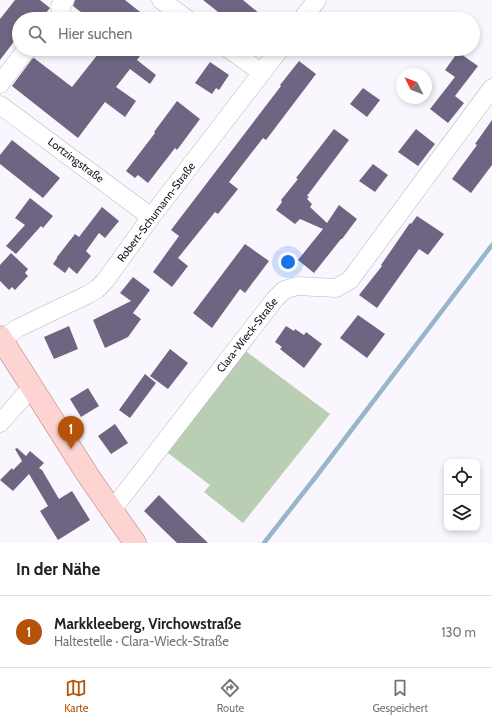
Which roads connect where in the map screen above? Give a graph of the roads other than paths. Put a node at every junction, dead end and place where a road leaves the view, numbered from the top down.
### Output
1 (65, 0) edge
2 (161, 0) edge
3 (316, 0) edge
4 (62, 12) edge
5 (177, 12) edge
6 (307, 12) edge
7 (21, 56) edge
8 (239, 56) edge
9 (275, 56) edge
10 (262, 73) junction
11 (0, 84) edge
12 (492, 88) edge
13 (0, 105) edge
14 (151, 217) junction
15 (1, 338) edge
16 (32, 386) junction
17 (0, 423) edge
18 (112, 510) junction
19 (135, 543) edge

1 - 4 street
2 - 5 street
3 - 6 street
7 - 11 street
8 - 10 street
9 - 10 street, Robert-Schumann-Straße
10 - 14 street, Robert-Schumann-Straße
12 - 18 street, Clara-Wieck-Straße
13 - 14 street, Lortzingstraße
14 - 15 street, Robert-Schumann-Straße
15 - 16 main road
16 - 17 street
16 - 18 main road
18 - 19 main road

